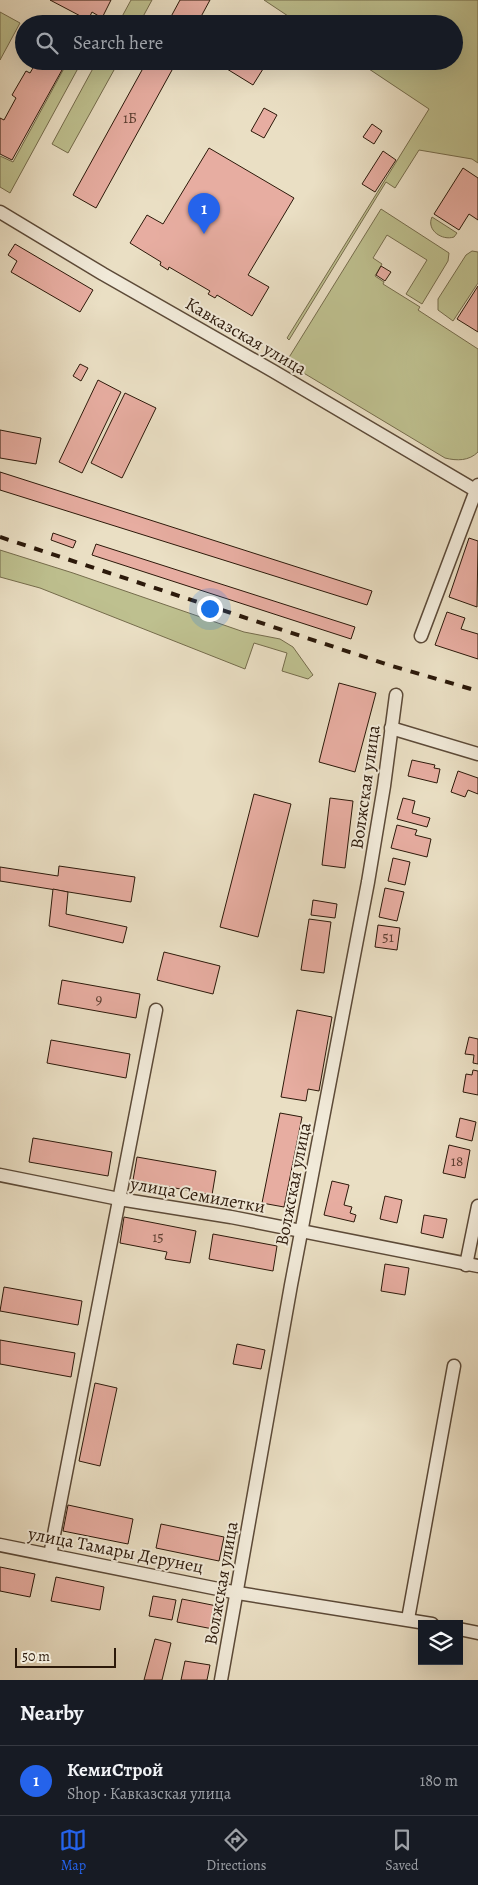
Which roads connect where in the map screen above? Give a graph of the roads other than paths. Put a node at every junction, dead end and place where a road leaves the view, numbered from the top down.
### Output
1 (0, 212) edge
2 (477, 487) edge
3 (421, 636) dead end
4 (396, 695) dead end
5 (391, 728) junction
6 (478, 754) edge
7 (156, 1010) dead end
8 (0, 1175) edge
9 (119, 1199) junction
10 (478, 1206) edge
11 (301, 1231) junction
12 (472, 1265) edge
13 (454, 1366) dead end
14 (0, 1545) edge
15 (50, 1555) junction
16 (238, 1593) junction
17 (408, 1619) junction
18 (418, 1621) edge
19 (463, 1630) edge
20 (478, 1632) edge
21 (221, 1680) edge

1 - 2 street, Кавказская улица
2 - 3 street
4 - 5 street, Волжская улица
5 - 6 street
5 - 11 street, Волжская улица
7 - 9 street
8 - 9 street, улица Семилетки
9 - 11 street, улица Семилетки
9 - 15 street
10 - 12 street
11 - 12 street, улица Семилетки
11 - 16 street, Волжская улица
13 - 17 street
14 - 15 street, улица Тамары Дерунец
15 - 16 street, улица Тамары Дерунец
16 - 17 street, улица Тамары Дерунец
16 - 21 street, Волжская улица
17 - 18 street, улица Тамары Дерунец
19 - 20 street

